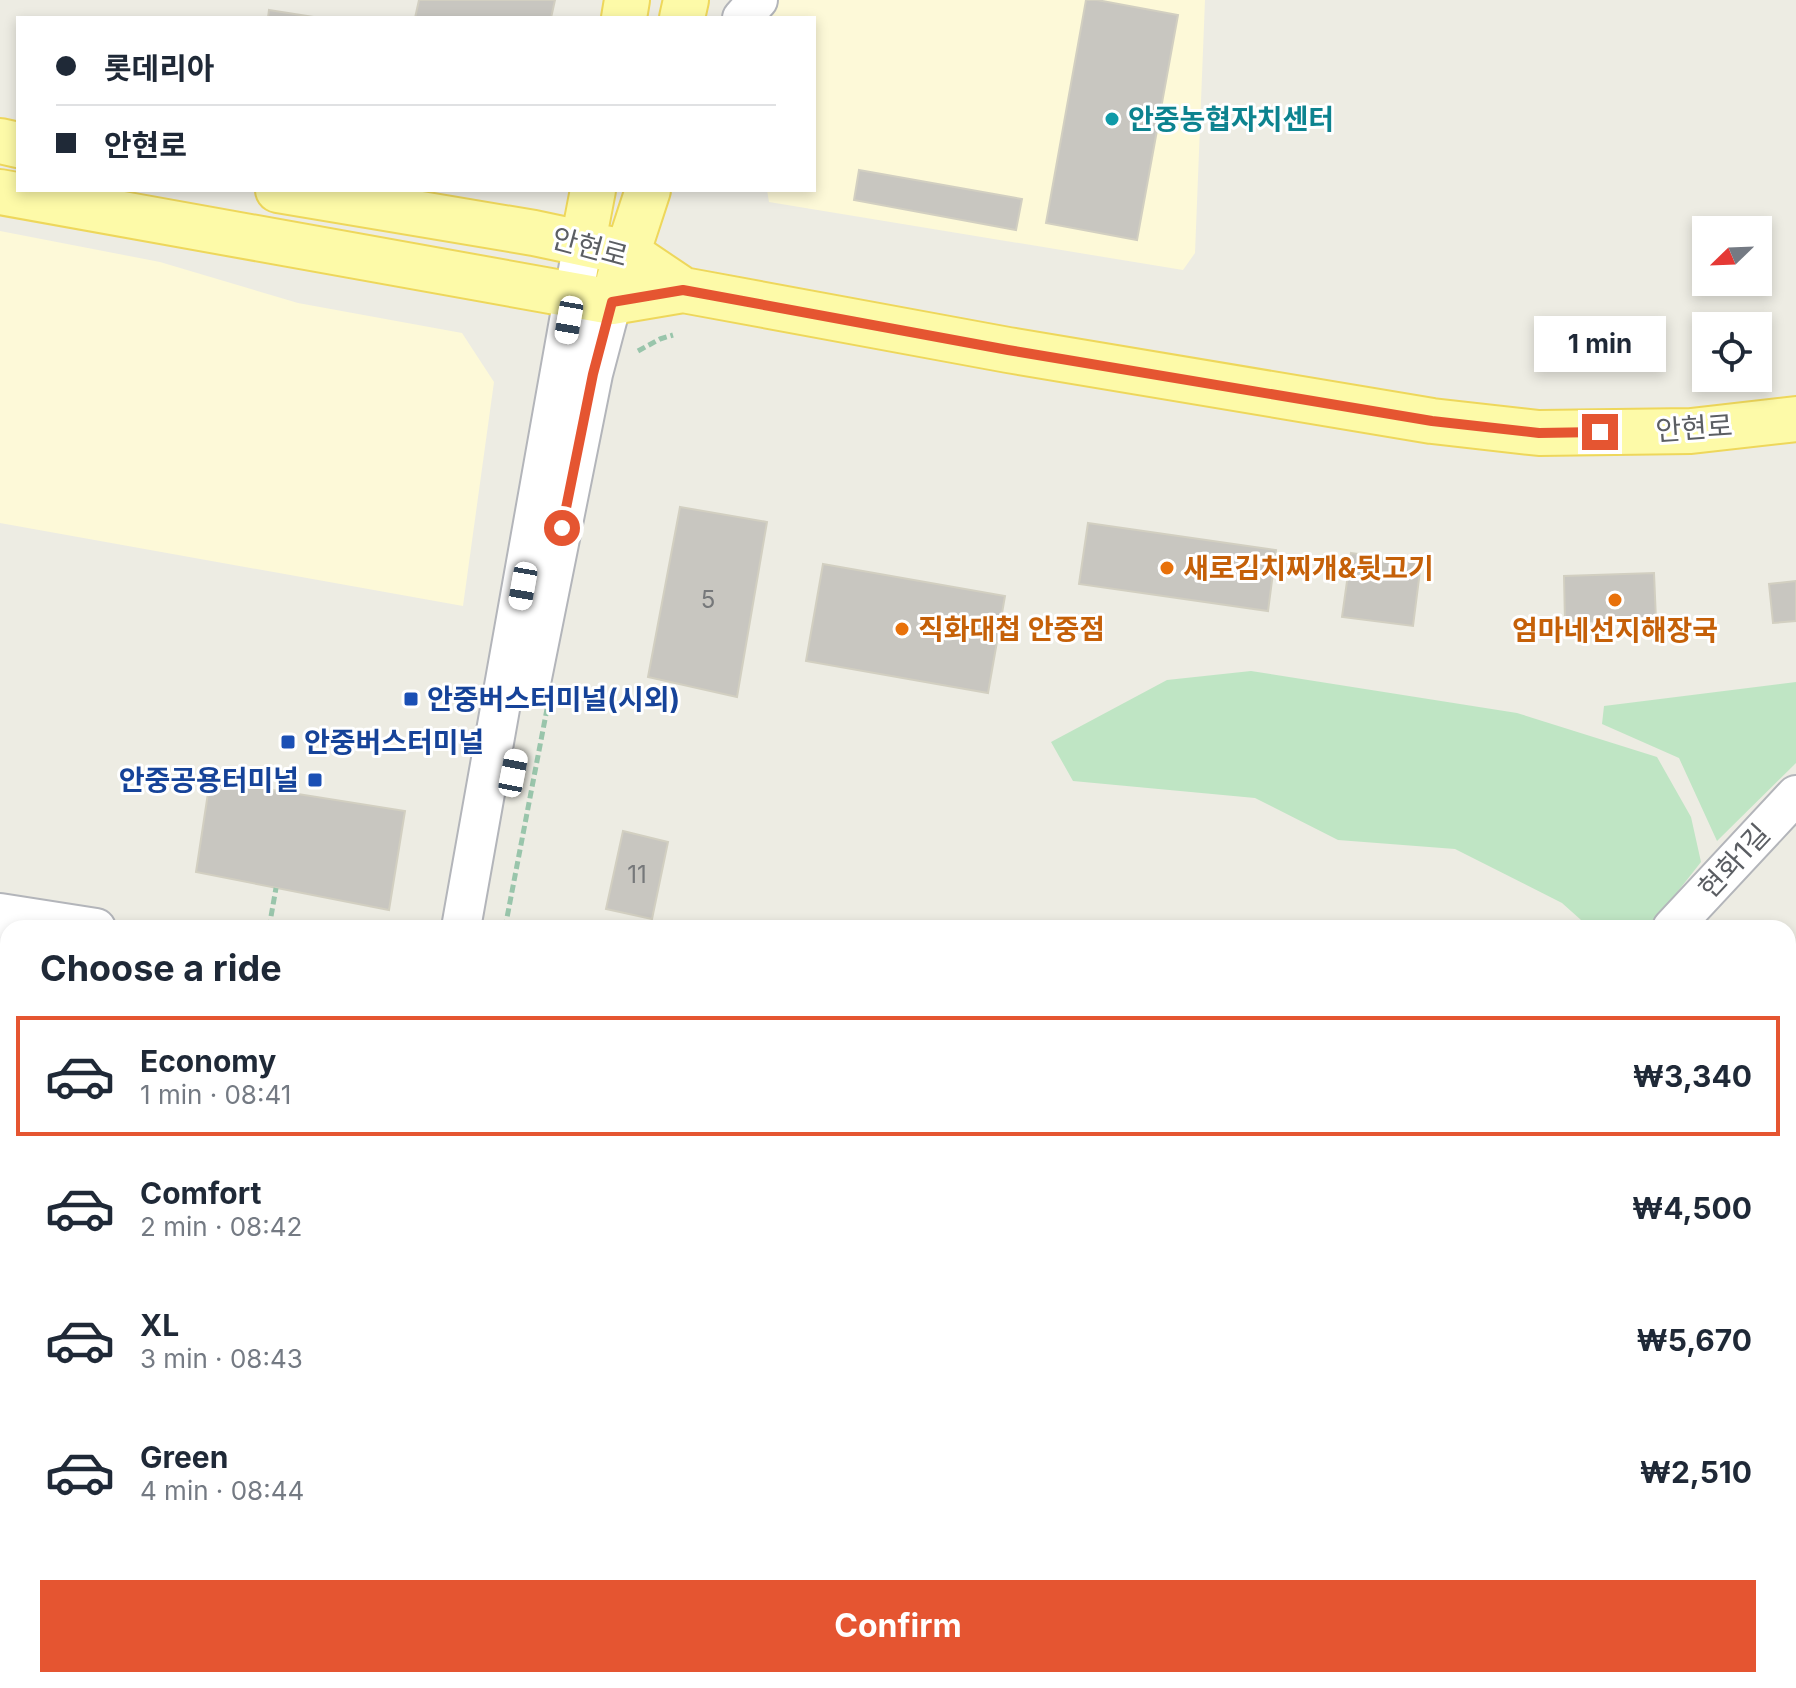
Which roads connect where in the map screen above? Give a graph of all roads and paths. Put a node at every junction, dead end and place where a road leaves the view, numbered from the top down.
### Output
1 (758, 0) edge
2 (744, 16) edge
3 (0, 192) edge
4 (290, 192) edge
5 (593, 192) edge
6 (647, 192) edge
7 (583, 242) junction
8 (628, 253) junction
9 (683, 290) junction
10 (593, 298) junction
11 (1796, 419) edge
12 (1796, 795) edge
13 (276, 888) dead end
14 (0, 913) edge
15 (45, 920) edge
16 (270, 920) edge
17 (463, 920) edge
18 (484, 920) edge
19 (1679, 920) edge

1 - 2 street
3 - 10 main road, 안현로
4 - 7 main road, 안현로
5 - 7 main road
6 - 8 main road
7 - 8 main road, 안현로
7 - 10 street
8 - 9 main road, 안현로
8 - 10 main road
9 - 10 main road, 안현로
9 - 11 main road, 안현로
10 - 17 street
10 - 18 street
12 - 19 street, 현화1길
13 - 16 path
14 - 15 street

